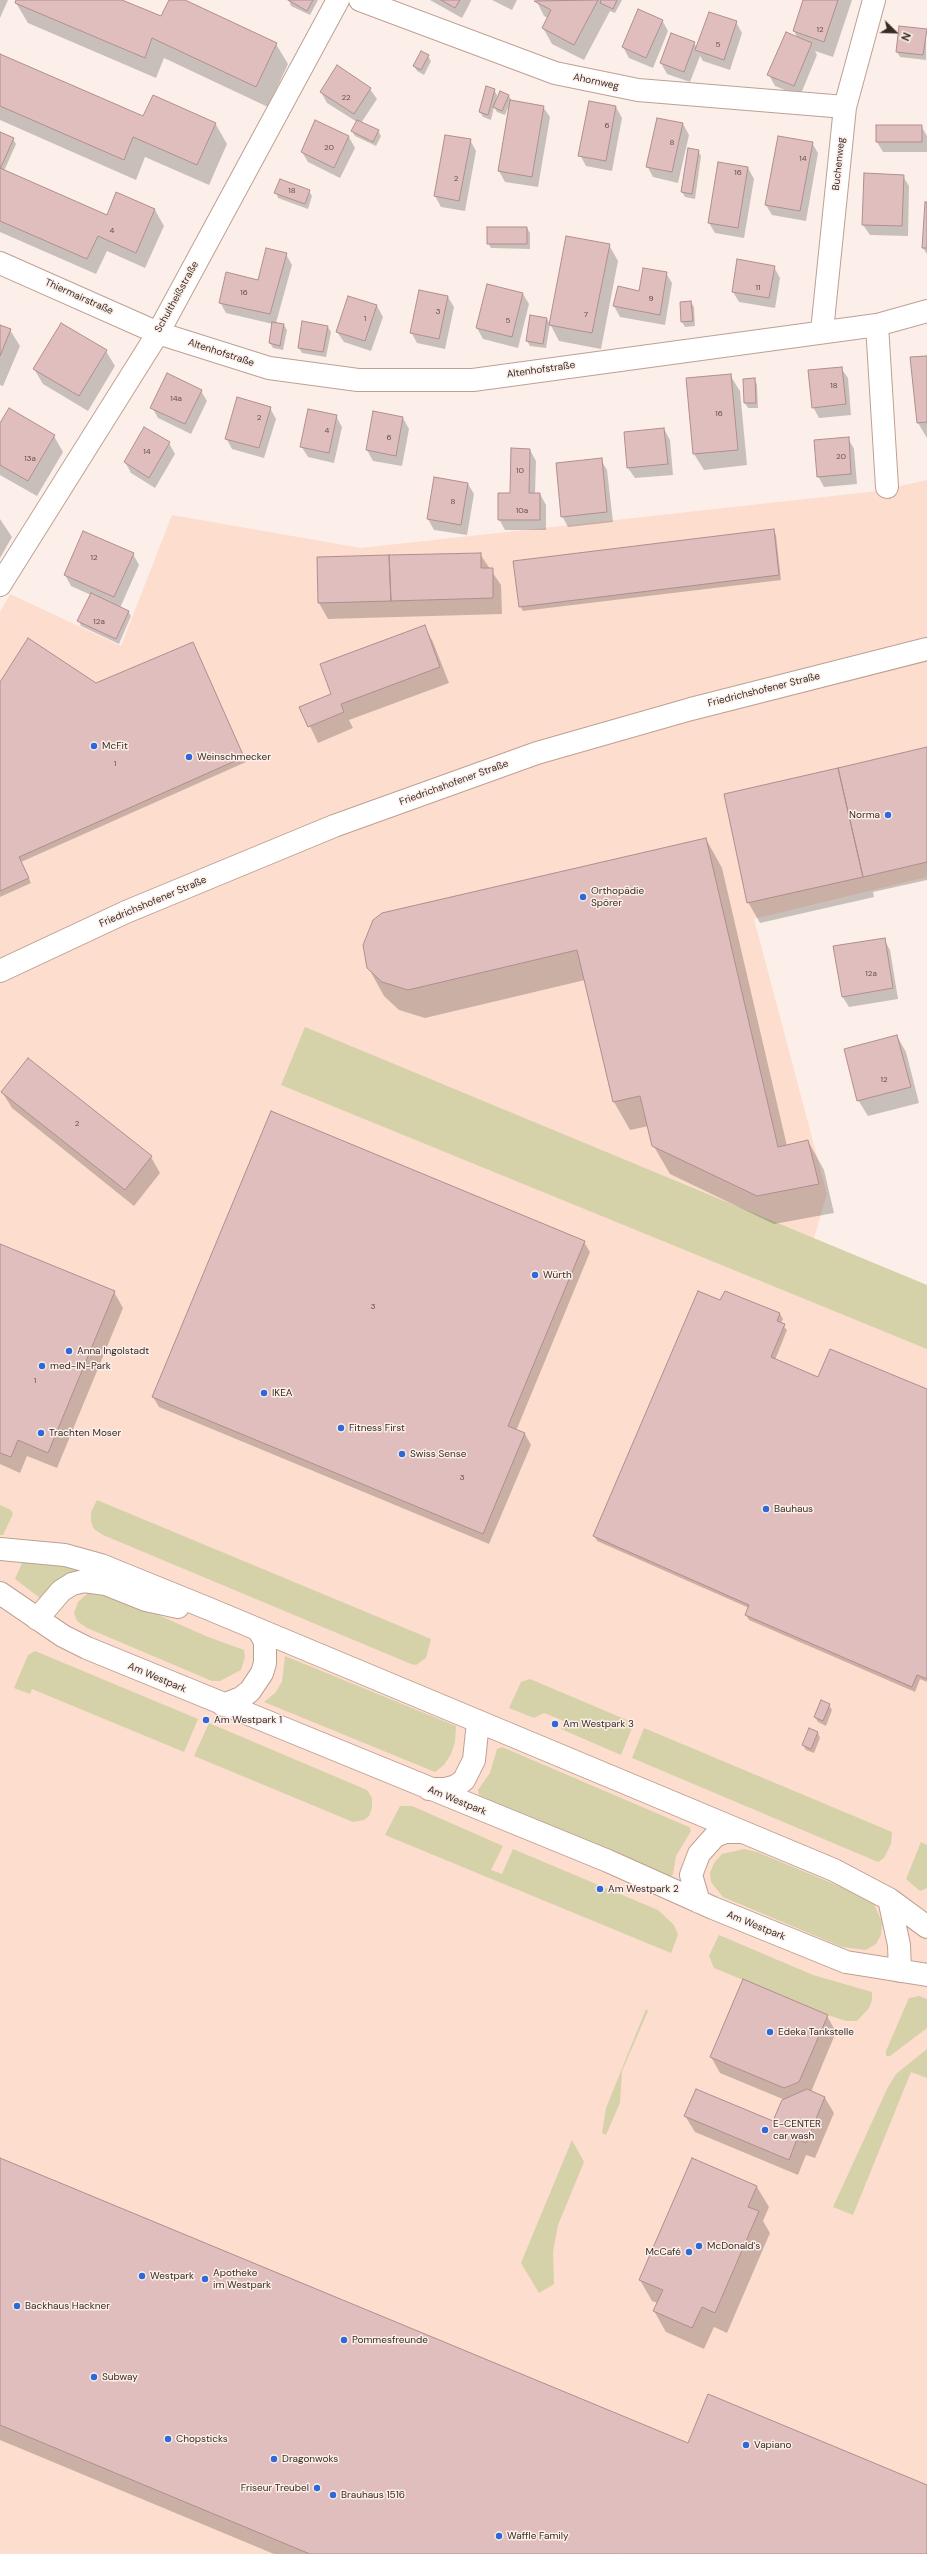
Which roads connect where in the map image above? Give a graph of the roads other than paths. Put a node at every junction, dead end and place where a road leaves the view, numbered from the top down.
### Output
1 (338, 0) edge
2 (360, 0) edge
3 (874, 0) edge
4 (845, 107) junction
5 (0, 262) edge
6 (927, 311) edge
7 (876, 325) junction
8 (822, 331) junction
9 (158, 333) junction
10 (887, 487) dead end
11 (0, 585) edge
12 (927, 649) edge
13 (0, 971) edge
14 (0, 1549) edge
15 (0, 1593) edge
16 (207, 1608) junction
17 (37, 1618) junction
18 (259, 1631) junction
19 (223, 1705) junction
20 (478, 1722) junction
21 (428, 1789) junction
22 (739, 1832) junction
23 (889, 1899) junction
24 (699, 1902) junction
25 (895, 1920) junction
26 (927, 1927) edge
27 (858, 1965) junction
28 (900, 1971) junction
29 (927, 1975) edge

1 - 9 main road, Schultheißstraße
2 - 4 main road, Ahornweg
3 - 4 main road, Buchenweg
4 - 8 main road, Buchenweg
5 - 9 main road, Thiermairstraße
6 - 7 main road, Altenhofstraße
7 - 8 main road, Altenhofstraße
7 - 10 main road
8 - 9 main road, Altenhofstraße
9 - 11 main road, Schultheißstraße
12 - 13 main road, Friedrichshofener Straße
14 - 16 main road
15 - 17 main road, Am Westpark
16 - 17 main road
16 - 18 main road
17 - 19 main road, Am Westpark
18 - 19 main road
18 - 20 main road
19 - 21 main road, Am Westpark
20 - 21 main road
20 - 22 main road
21 - 24 main road, Am Westpark
22 - 23 main road
22 - 24 main road
23 - 25 main road
23 - 26 main road
24 - 27 main road, Am Westpark
25 - 27 main road
25 - 28 main road
27 - 28 main road, Am Westpark
28 - 29 main road, Am Westpark

